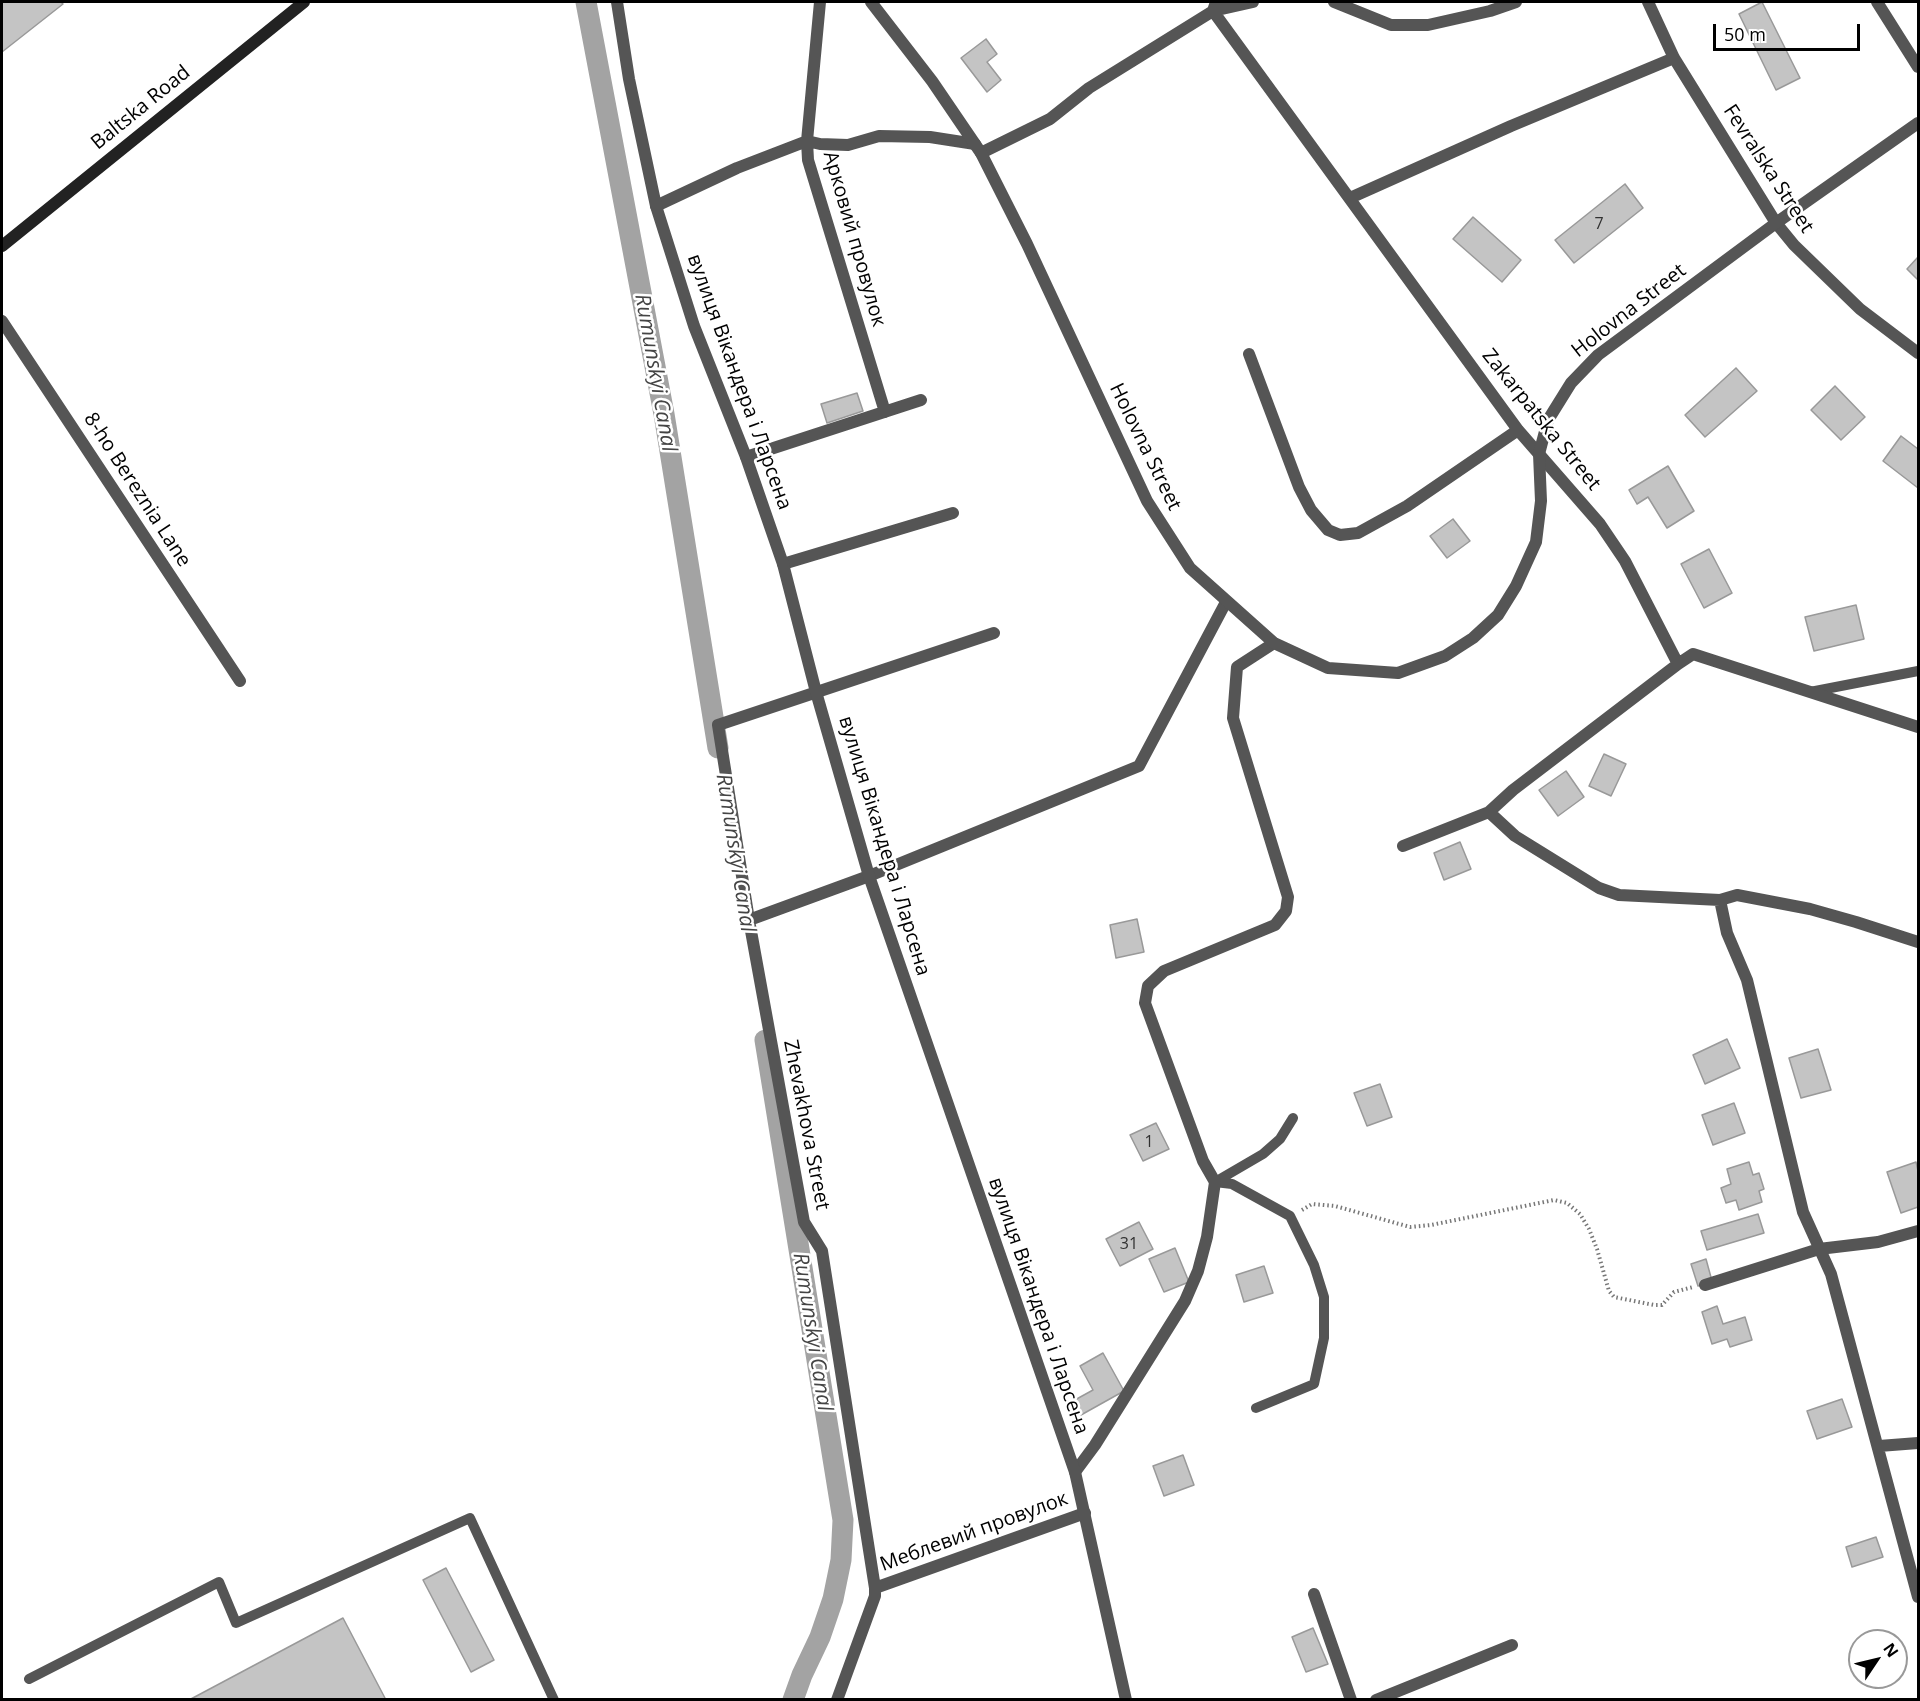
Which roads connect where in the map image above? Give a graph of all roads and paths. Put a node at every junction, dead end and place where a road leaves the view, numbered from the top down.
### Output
1 (304, 2) edge
2 (617, 2) edge
3 (820, 2) edge
4 (871, 2) edge
5 (1252, 2) edge
6 (1334, 2) edge
7 (1516, 2) edge
8 (1648, 2) edge
9 (1877, 2) edge
10 (1215, 6) edge
11 (1674, 58) junction
12 (1918, 67) edge
13 (1918, 123) edge
14 (807, 141) junction
15 (978, 148) junction
16 (1350, 198) junction
17 (657, 206) junction
18 (1776, 223) junction
19 (2, 246) edge
20 (2, 321) edge
21 (1918, 353) edge
22 (1249, 354) dead end
23 (921, 400) dead end
24 (885, 412) junction
25 (1518, 430) junction
26 (1539, 454) junction
27 (746, 457) junction
28 (953, 513) dead end
29 (783, 564) junction
30 (1226, 602) junction
31 (994, 633) dead end
32 (1274, 642) junction
33 (1677, 664) junction
34 (1918, 671) edge
35 (240, 681) dead end
36 (816, 692) junction
37 (1808, 692) junction
38 (1918, 727) edge
39 (1489, 812) junction
40 (1403, 846) dead end
41 (869, 876) junction
42 (1720, 900) junction
43 (749, 920) junction
44 (1918, 942) edge
45 (1293, 1118) dead end
46 (1215, 1182) junction
47 (1290, 1216) junction
48 (1918, 1231) edge
49 (1819, 1249) junction
50 (1705, 1285) joint
51 (1256, 1408) dead end
52 (1918, 1443) edge
53 (1879, 1446) junction
54 (1075, 1472) junction
55 (1085, 1513) junction
56 (876, 1588) junction
57 (1314, 1594) dead end
58 (1918, 1597) edge
59 (1512, 1645) dead end
60 (29, 1679) dead end
61 (554, 1700) edge
62 (837, 1700) edge
63 (1126, 1700) edge
64 (1351, 1700) edge
65 (1376, 1700) edge

1 - 19 main road, Baltska Road
2 - 17 street, вулиця Вікандера і Ларсена
3 - 14 street, Арковий провулок
4 - 15 street, Holovna Street
5 - 10 street
6 - 7 street
8 - 11 street, Fevralska Street
9 - 12 street
10 - 15 street
10 - 16 street, Zakarpatska Street
11 - 16 street
11 - 18 street, Fevralska Street
13 - 18 street, Holovna Street
14 - 15 street
14 - 17 street
14 - 24 street, Арковий провулок
15 - 30 street, Holovna Street
16 - 25 street, Zakarpatska Street
17 - 27 street, вулиця Вікандера і Ларсена
18 - 21 street, Fevralska Street
18 - 26 street, Holovna Street
20 - 35 street, 8-ho Bereznia Lane
22 - 25 street
23 - 24 street
24 - 27 street
25 - 26 street, Zakarpatska Street
26 - 32 street, Holovna Street
26 - 33 street, Zakarpatska Street
27 - 29 street, вулиця Вікандера і Ларсена
28 - 29 street
29 - 36 street, вулиця Вікандера і Ларсена
30 - 32 street, Holovna Street
30 - 41 street
31 - 36 street
32 - 46 street
33 - 37 street
33 - 39 street
34 - 37 lane
36 - 41 street, вулиця Вікандера і Ларсена
36 - 43 street, Zhevakhova Street
37 - 38 street
39 - 40 street
39 - 42 street
41 - 43 street
41 - 54 street, вулиця Вікандера і Ларсена
42 - 44 street
42 - 49 street
43 - 56 street, Zhevakhova Street
45 - 46 lane
46 - 47 lane
46 - 54 street
47 - 50 path
47 - 51 lane
48 - 49 street
49 - 50 street
49 - 53 street
52 - 53 street
53 - 58 street
54 - 55 street, вулиця Вікандера і Ларсена
55 - 56 street, Меблевий провулок
55 - 63 street, вулиця Вікандера і Ларсена
56 - 62 street, Zhevakhova Street
57 - 64 street
59 - 65 street
60 - 61 lane

